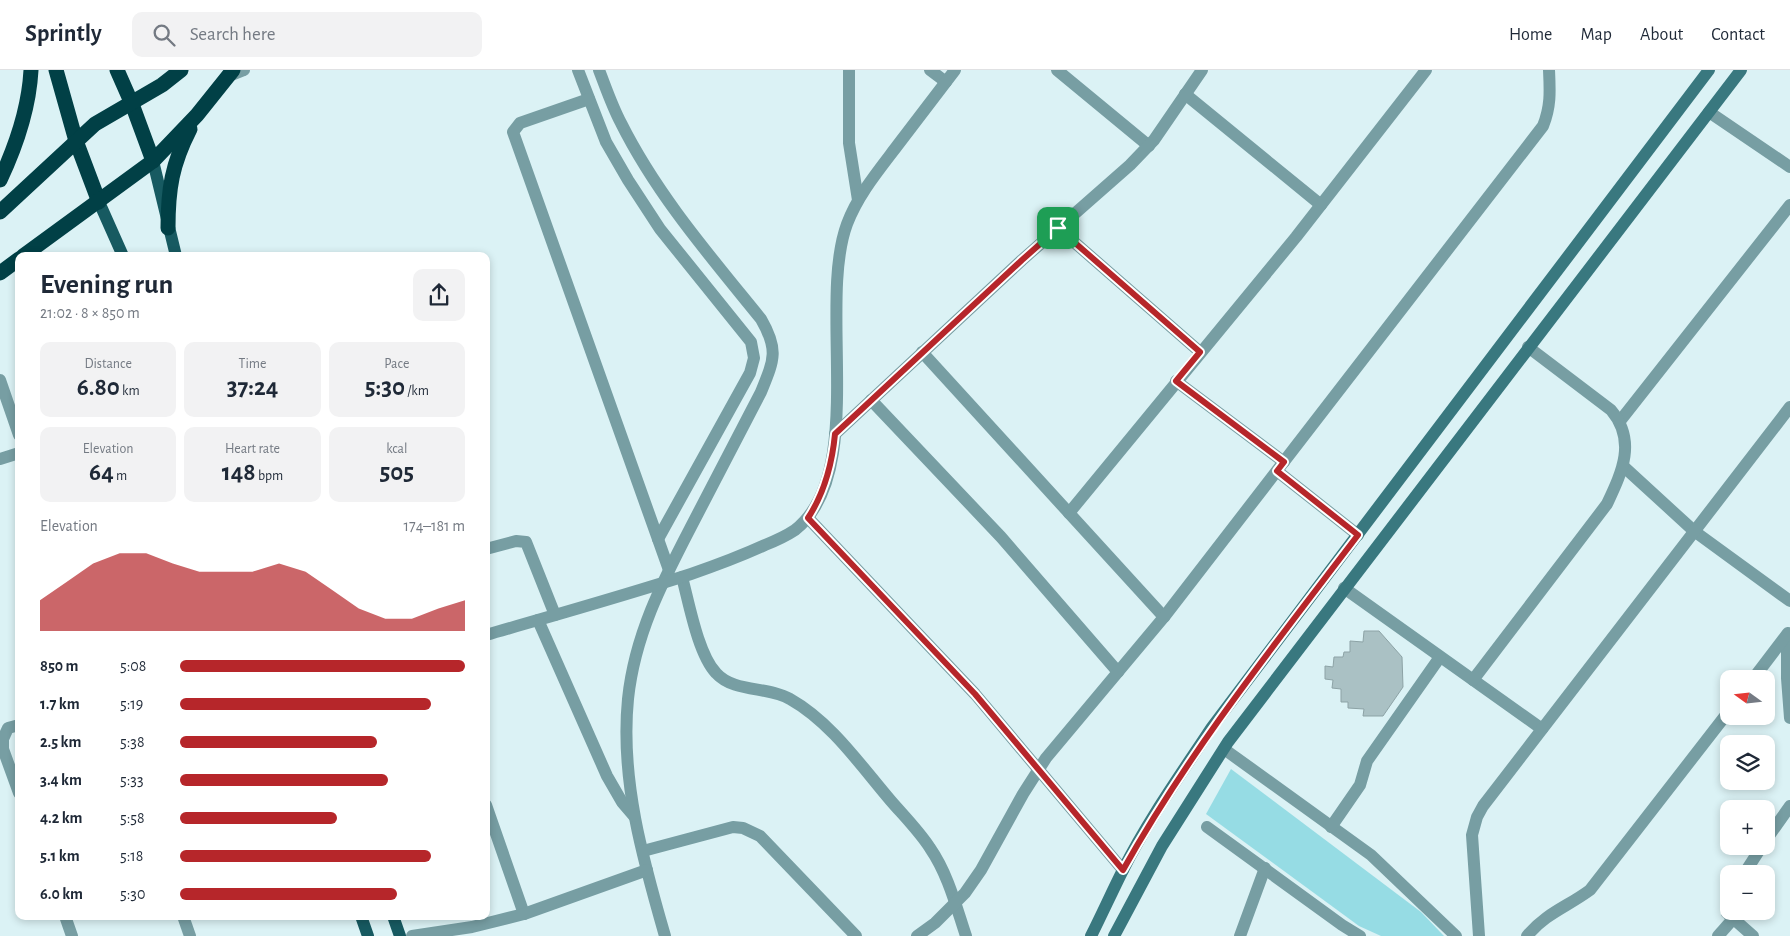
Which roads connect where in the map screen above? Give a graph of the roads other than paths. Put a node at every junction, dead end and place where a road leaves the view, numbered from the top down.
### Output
1 (31, 70) edge
2 (56, 70) edge
3 (117, 70) edge
4 (181, 70) edge
5 (244, 70) edge
6 (578, 70) edge
7 (599, 70) edge
8 (849, 70) edge
9 (930, 70) edge
10 (955, 70) edge
11 (1057, 70) edge
12 (1202, 70) edge
13 (1426, 70) edge
14 (1549, 70) edge
15 (1709, 70) edge
16 (1741, 70) edge
17 (231, 73) edge
18 (946, 82) junction
19 (1185, 94) junction
20 (589, 99) junction
21 (132, 104) junction
22 (1709, 112) junction
23 (197, 115) junction
24 (76, 141) junction
25 (1148, 146) junction
26 (153, 162) junction
27 (1790, 167) edge
28 (0, 180) edge
29 (858, 200) junction
30 (99, 202) junction
31 (1321, 205) junction
32 (1790, 205) edge
33 (0, 212) edge
34 (168, 228) junction
35 (1058, 228) junction
36 (29, 252) edge
37 (121, 252) edge
38 (175, 252) edge
39 (15, 262) edge
40 (15, 270) edge
41 (0, 274) edge
42 (1528, 347) junction
43 (922, 352) junction
44 (1200, 352) junction
45 (0, 380) edge
46 (1176, 381) junction
47 (871, 400) junction
48 (1790, 407) edge
49 (1620, 421) junction
50 (15, 423) edge
51 (835, 434) junction
52 (15, 454) edge
53 (0, 459) edge
54 (1623, 466) junction
55 (1280, 467) junction
56 (1069, 513) junction
57 (808, 518) junction
58 (1694, 531) junction
59 (1358, 535) junction
60 (658, 539) junction
61 (490, 548) edge
62 (669, 570) junction
63 (682, 577) junction
64 (663, 582) junction
65 (1344, 588) junction
66 (1790, 601) edge
67 (555, 615) junction
68 (1164, 617) junction
69 (538, 620) junction
70 (1788, 633) edge
71 (490, 634) edge
72 (1440, 657) junction
73 (1760, 670) edge
74 (1118, 672) junction
75 (1473, 680) junction
76 (1790, 718) edge
77 (1720, 722) edge
78 (15, 725) edge
79 (1542, 729) junction
80 (1224, 749) junction
81 (1039, 770) junction
82 (15, 783) edge
83 (1790, 806) edge
84 (490, 816) edge
85 (636, 818) junction
86 (1207, 826) dead end
87 (1331, 826) junction
88 (1775, 827) edge
89 (643, 851) junction
90 (1265, 868) junction
91 (647, 870) junction
92 (1123, 870) junction
93 (956, 903) junction
94 (524, 914) junction
95 (66, 920) edge
96 (184, 920) edge
97 (362, 920) edge
98 (394, 920) edge
99 (1732, 920) edge
100 (1734, 920) edge
101 (72, 936) edge
102 (190, 936) edge
103 (368, 936) edge
104 (400, 936) edge
105 (412, 936) edge
106 (665, 936) edge
107 (856, 936) edge
108 (917, 936) edge
109 (966, 936) edge
110 (1091, 936) edge
111 (1114, 936) edge
112 (1240, 936) edge
113 (1360, 936) edge
114 (1456, 936) edge
115 (1479, 936) edge
116 (1527, 936) edge
117 (1718, 936) edge
118 (1753, 936) edge

1 - 28 highway
2 - 24 highway
3 - 21 highway
4 - 21 highway
5 - 17 street
6 - 20 street
7 - 62 street
8 - 29 street
9 - 18 street
10 - 18 street
11 - 25 street
12 - 19 street
13 - 31 street
14 - 55 street
15 - 59 main road
16 - 22 main road
17 - 23 highway
18 - 29 street
19 - 25 street
19 - 31 street
20 - 60 street
20 - 60 street
21 - 24 highway
21 - 26 highway
22 - 27 street
22 - 42 main road
23 - 26 highway
23 - 34 highway
24 - 30 highway
24 - 33 highway
25 - 35 street
26 - 30 highway
26 - 34 main road
29 - 51 street
30 - 36 highway
30 - 37 main road
31 - 44 street
32 - 49 street
34 - 38 main road
35 - 43 street
35 - 44 street
39 - 41 highway
40 - 41 highway
42 - 49 street
42 - 65 main road
43 - 47 street
43 - 56 street
44 - 46 street
45 - 50 street
46 - 55 street
46 - 56 street
47 - 51 street
47 - 74 street
48 - 58 street
49 - 54 street
51 - 57 street
52 - 53 street
54 - 58 street
54 - 75 street
55 - 59 street
55 - 68 street
56 - 68 street
57 - 63 street
57 - 81 street
58 - 66 street
58 - 79 street
59 - 92 main road
60 - 62 street
61 - 67 street
62 - 64 street
63 - 64 street
63 - 93 street
64 - 67 street
64 - 85 street
65 - 72 street
65 - 80 main road
67 - 69 street
68 - 74 street
69 - 71 street
69 - 85 street
70 - 73 street
70 - 76 street
72 - 75 street
72 - 87 street
74 - 81 street
75 - 79 street
77 - 116 street
78 - 82 street
79 - 115 street
80 - 87 street
80 - 111 main road
81 - 92 street
81 - 93 street
83 - 88 street
84 - 94 street
85 - 89 street
86 - 90 street
87 - 114 street
89 - 91 street
89 - 107 street
90 - 112 street
90 - 113 street
91 - 94 street
91 - 106 street
92 - 110 main road
93 - 108 street
93 - 109 street
94 - 105 street
95 - 101 street
96 - 102 street
97 - 103 main road
98 - 104 main road
99 - 117 street
100 - 118 street

